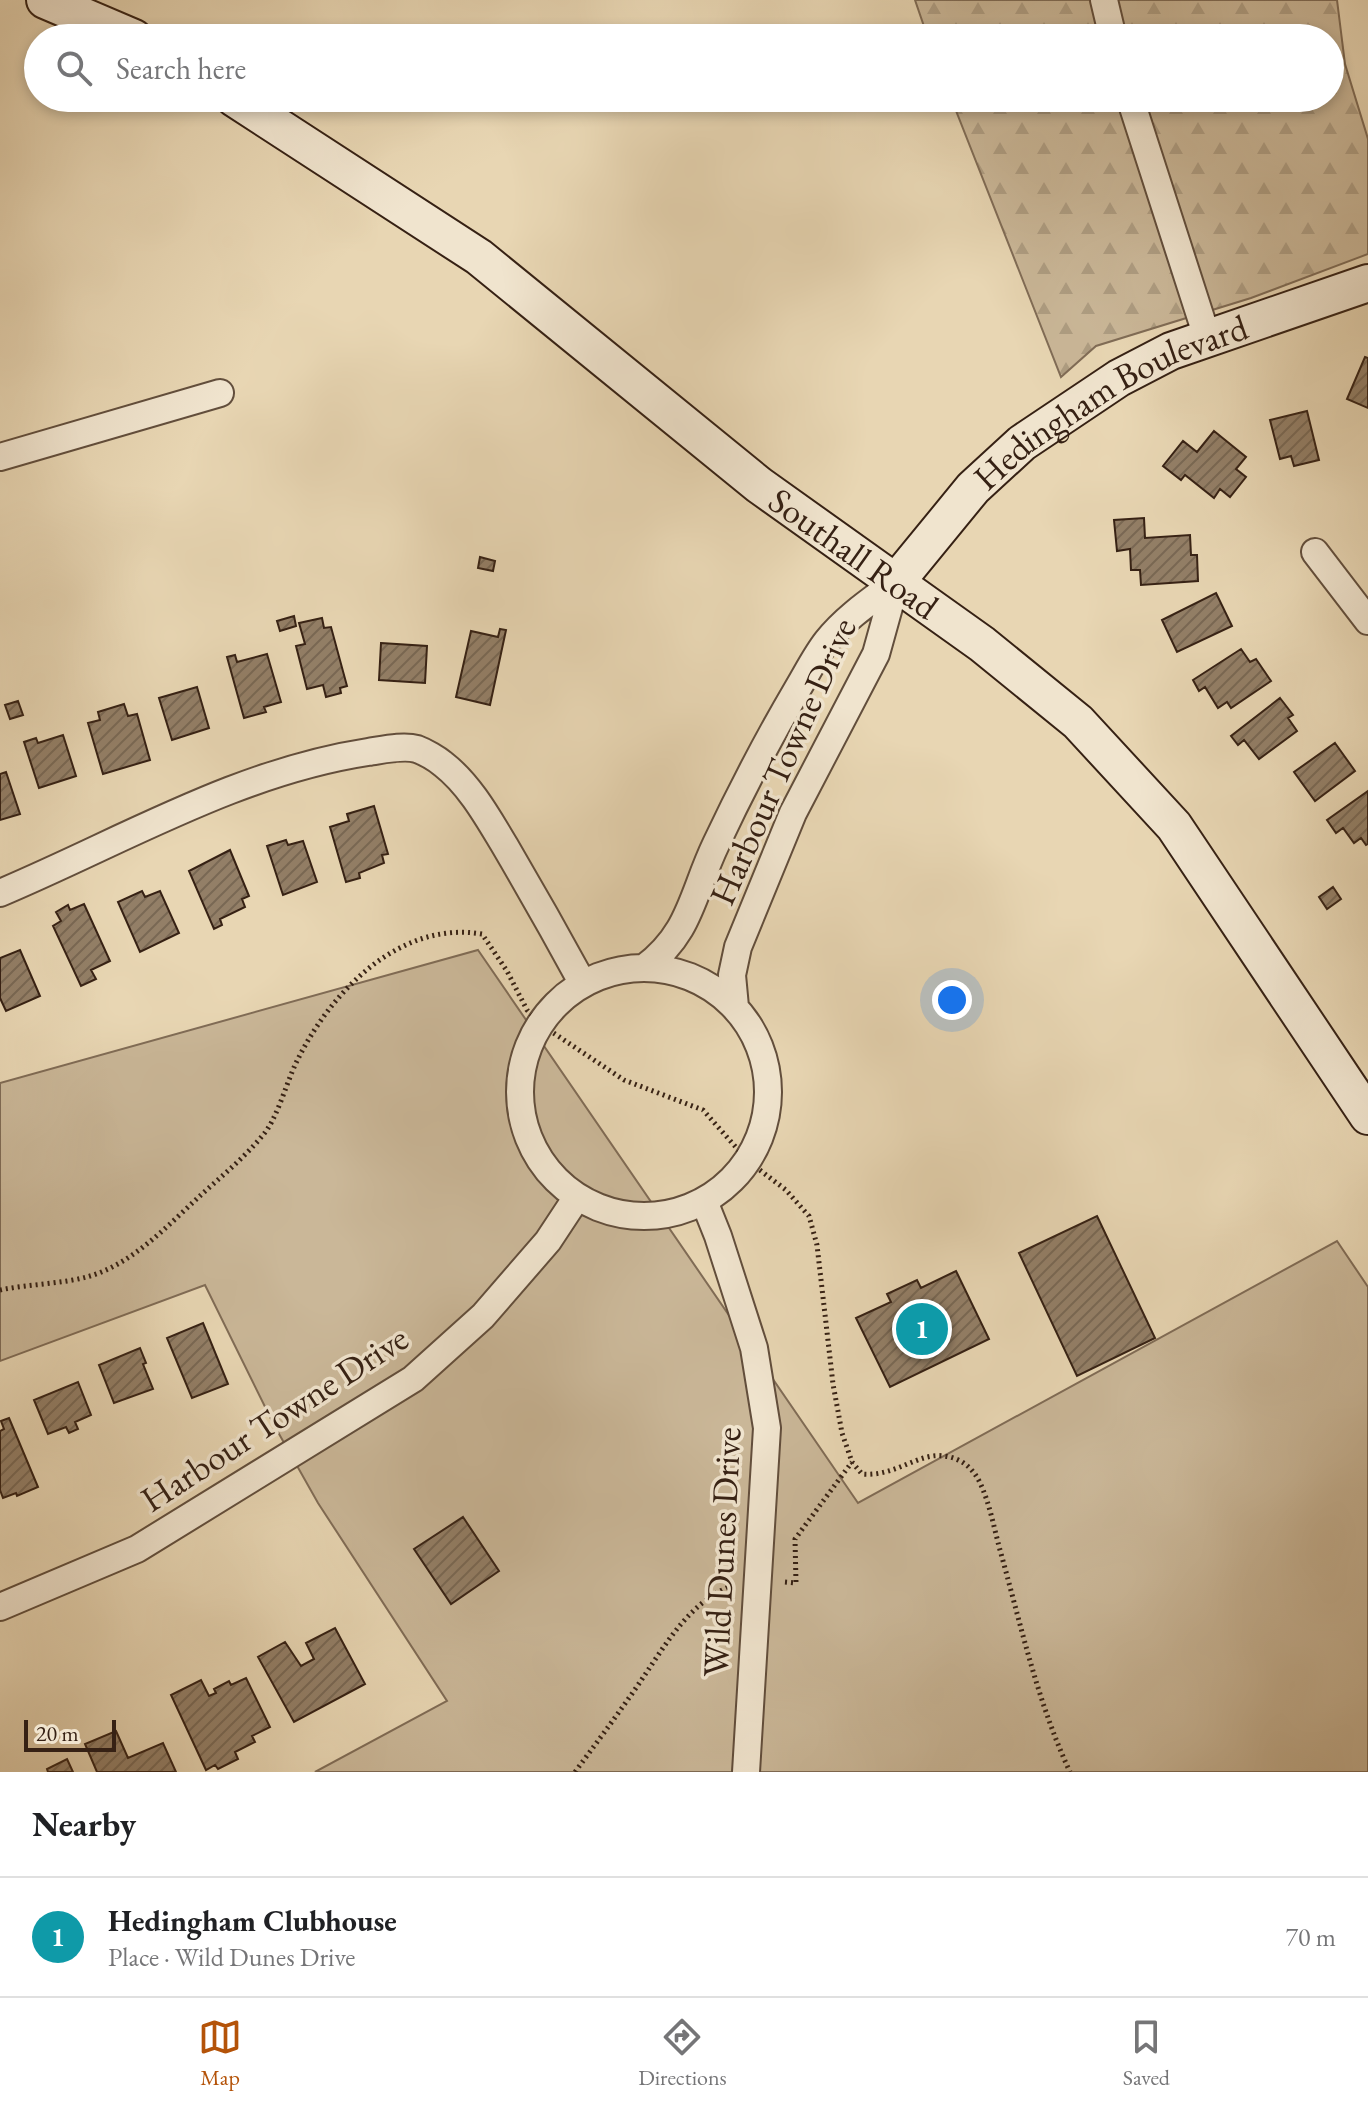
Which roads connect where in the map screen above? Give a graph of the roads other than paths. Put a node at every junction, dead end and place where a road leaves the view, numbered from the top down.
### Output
1 (45, 0) edge
2 (1104, 0) edge
3 (101, 24) edge
4 (1110, 24) edge
5 (256, 112) edge
6 (1135, 112) edge
7 (1368, 283) edge
8 (1207, 337) junction
9 (220, 393) dead end
10 (0, 457) edge
11 (1315, 552) dead end
12 (896, 582) junction
13 (1368, 621) edge
14 (0, 893) edge
15 (644, 968) junction
16 (583, 984) junction
17 (735, 1007) junction
18 (1368, 1116) edge
19 (577, 1197) junction
20 (704, 1201) junction
21 (0, 1607) edge
22 (746, 1772) edge

1 - 3 street
2 - 4 street
5 - 12 street, Southall Road
6 - 8 street
7 - 8 street, Hedingham Boulevard
8 - 12 street, Hedingham Boulevard
9 - 10 street
11 - 13 street
12 - 15 street, Harbour Towne Drive
12 - 17 street, Harbour Towne Drive
12 - 18 street, Southall Road
14 - 16 street
15 - 16 street
15 - 17 street
16 - 19 street
17 - 20 street
19 - 20 street
19 - 21 street, Harbour Towne Drive
20 - 22 street, Wild Dunes Drive

